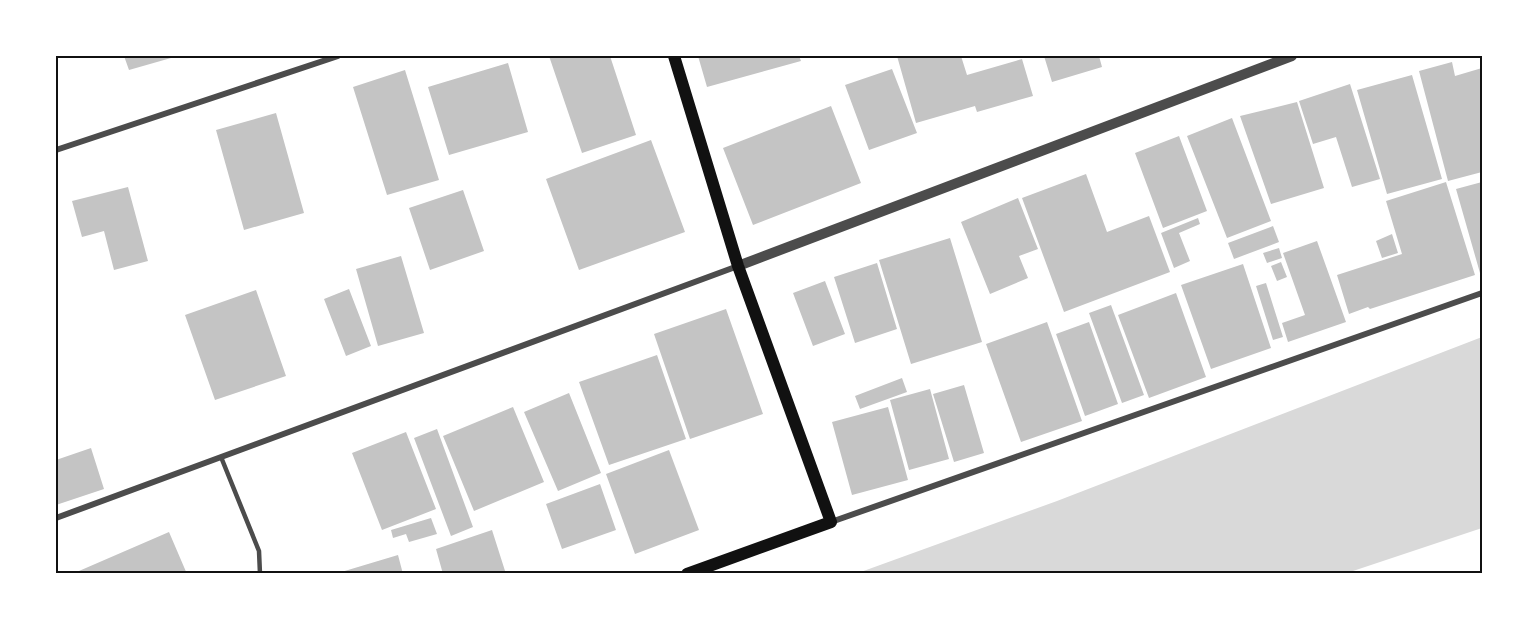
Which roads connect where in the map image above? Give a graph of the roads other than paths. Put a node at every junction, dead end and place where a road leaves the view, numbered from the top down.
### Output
1 (338, 56) edge
2 (674, 56) edge
3 (1292, 56) edge
4 (56, 150) edge
5 (738, 266) junction
6 (1482, 292) edge
7 (221, 457) junction
8 (56, 518) edge
9 (831, 522) junction
10 (260, 573) edge
11 (687, 573) edge

1 - 4 street
2 - 5 main road
3 - 5 street
5 - 7 street
5 - 9 main road
6 - 9 street
7 - 8 street
7 - 10 lane
9 - 11 main road

